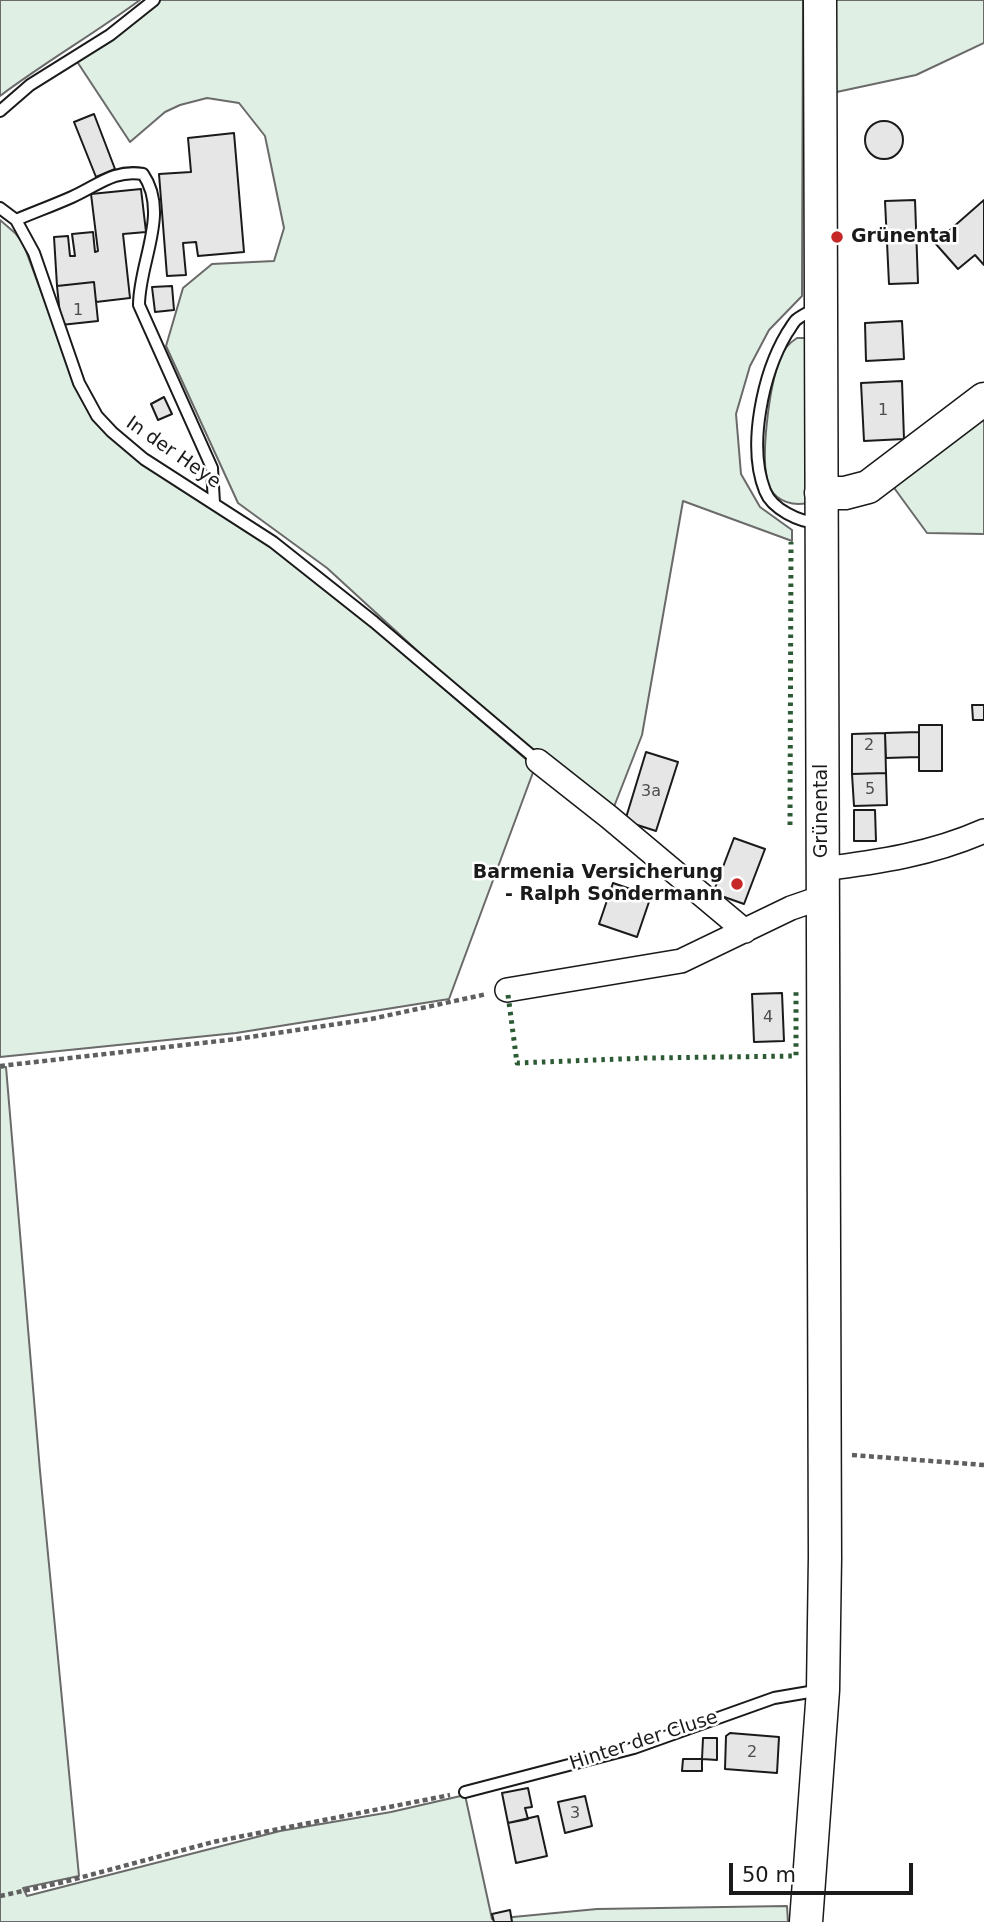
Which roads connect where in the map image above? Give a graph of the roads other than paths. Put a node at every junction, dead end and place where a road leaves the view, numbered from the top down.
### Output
1 (154, 0) edge
2 (820, 0) edge
3 (0, 111) edge
4 (0, 208) edge
5 (16, 220) junction
6 (821, 306) junction
7 (984, 400) edge
8 (214, 503) junction
9 (822, 508) junction
10 (538, 761) joint
11 (984, 831) edge
12 (823, 883) junction
13 (746, 931) junction
14 (507, 990) road end
15 (823, 1690) junction
16 (465, 1792) road end
17 (806, 1922) edge

1 - 3 lane
2 - 6 main road, Grünental
4 - 5 lane, In der Heye
5 - 8 lane, In der Heye
5 - 8 lane
6 - 9 main road, Grünental
6 - 9 lane
7 - 9 main road
8 - 10 lane, In der Heye
9 - 12 main road, Grünental
10 - 13 street
11 - 12 street
12 - 13 street
12 - 15 main road, Grünental
13 - 14 street
15 - 16 lane, Hinter der Cluse
15 - 17 main road

